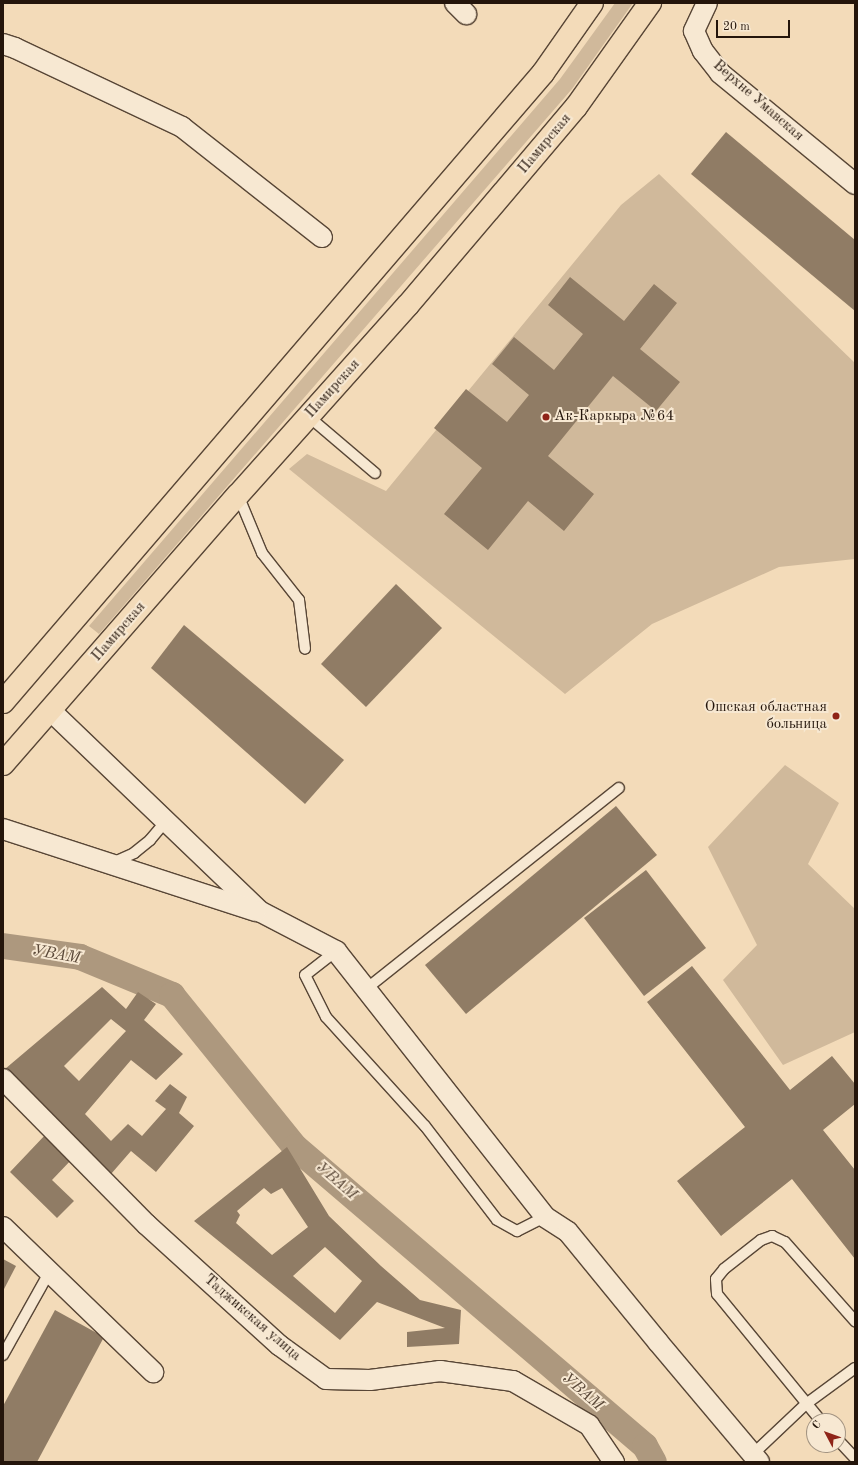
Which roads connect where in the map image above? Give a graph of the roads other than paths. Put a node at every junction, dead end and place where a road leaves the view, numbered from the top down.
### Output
1 (592, 3) edge
2 (650, 3) edge
3 (707, 3) edge
4 (3, 44) edge
5 (855, 184) edge
6 (322, 237) dead end
7 (308, 416) junction
8 (375, 473) dead end
9 (238, 495) junction
10 (305, 649) dead end
11 (3, 702) edge
12 (50, 710) junction
13 (3, 764) edge
14 (619, 788) dead end
15 (166, 821) junction
16 (3, 829) edge
17 (110, 864) junction
18 (261, 912) junction
19 (336, 950) junction
20 (366, 989) junction
21 (3, 1079) edge
22 (545, 1217) junction
23 (3, 1227) edge
24 (50, 1271) junction
25 (855, 1321) edge
26 (3, 1355) edge
27 (855, 1368) edge
28 (153, 1372) dead end
29 (806, 1404) junction
30 (814, 1413) edge
31 (846, 1448) edge
32 (756, 1458) edge
33 (855, 1458) edge
34 (614, 1462) edge

1 - 11 main road
2 - 7 main road, Памирская
3 - 5 street, Верхне Умавская
4 - 6 street
7 - 8 lane
7 - 9 main road, Памирская
9 - 10 lane
9 - 12 main road, Памирская
12 - 13 main road, Памирская
12 - 15 street
14 - 20 lane
15 - 17 lane
15 - 18 street
16 - 17 street
17 - 18 street
18 - 19 street
19 - 20 street
19 - 22 lane
20 - 22 street
21 - 34 street, Таджикская улица
22 - 32 street
23 - 24 street
24 - 26 lane
24 - 28 street
25 - 29 lane
27 - 29 lane
29 - 30 lane
29 - 32 lane
31 - 33 lane

